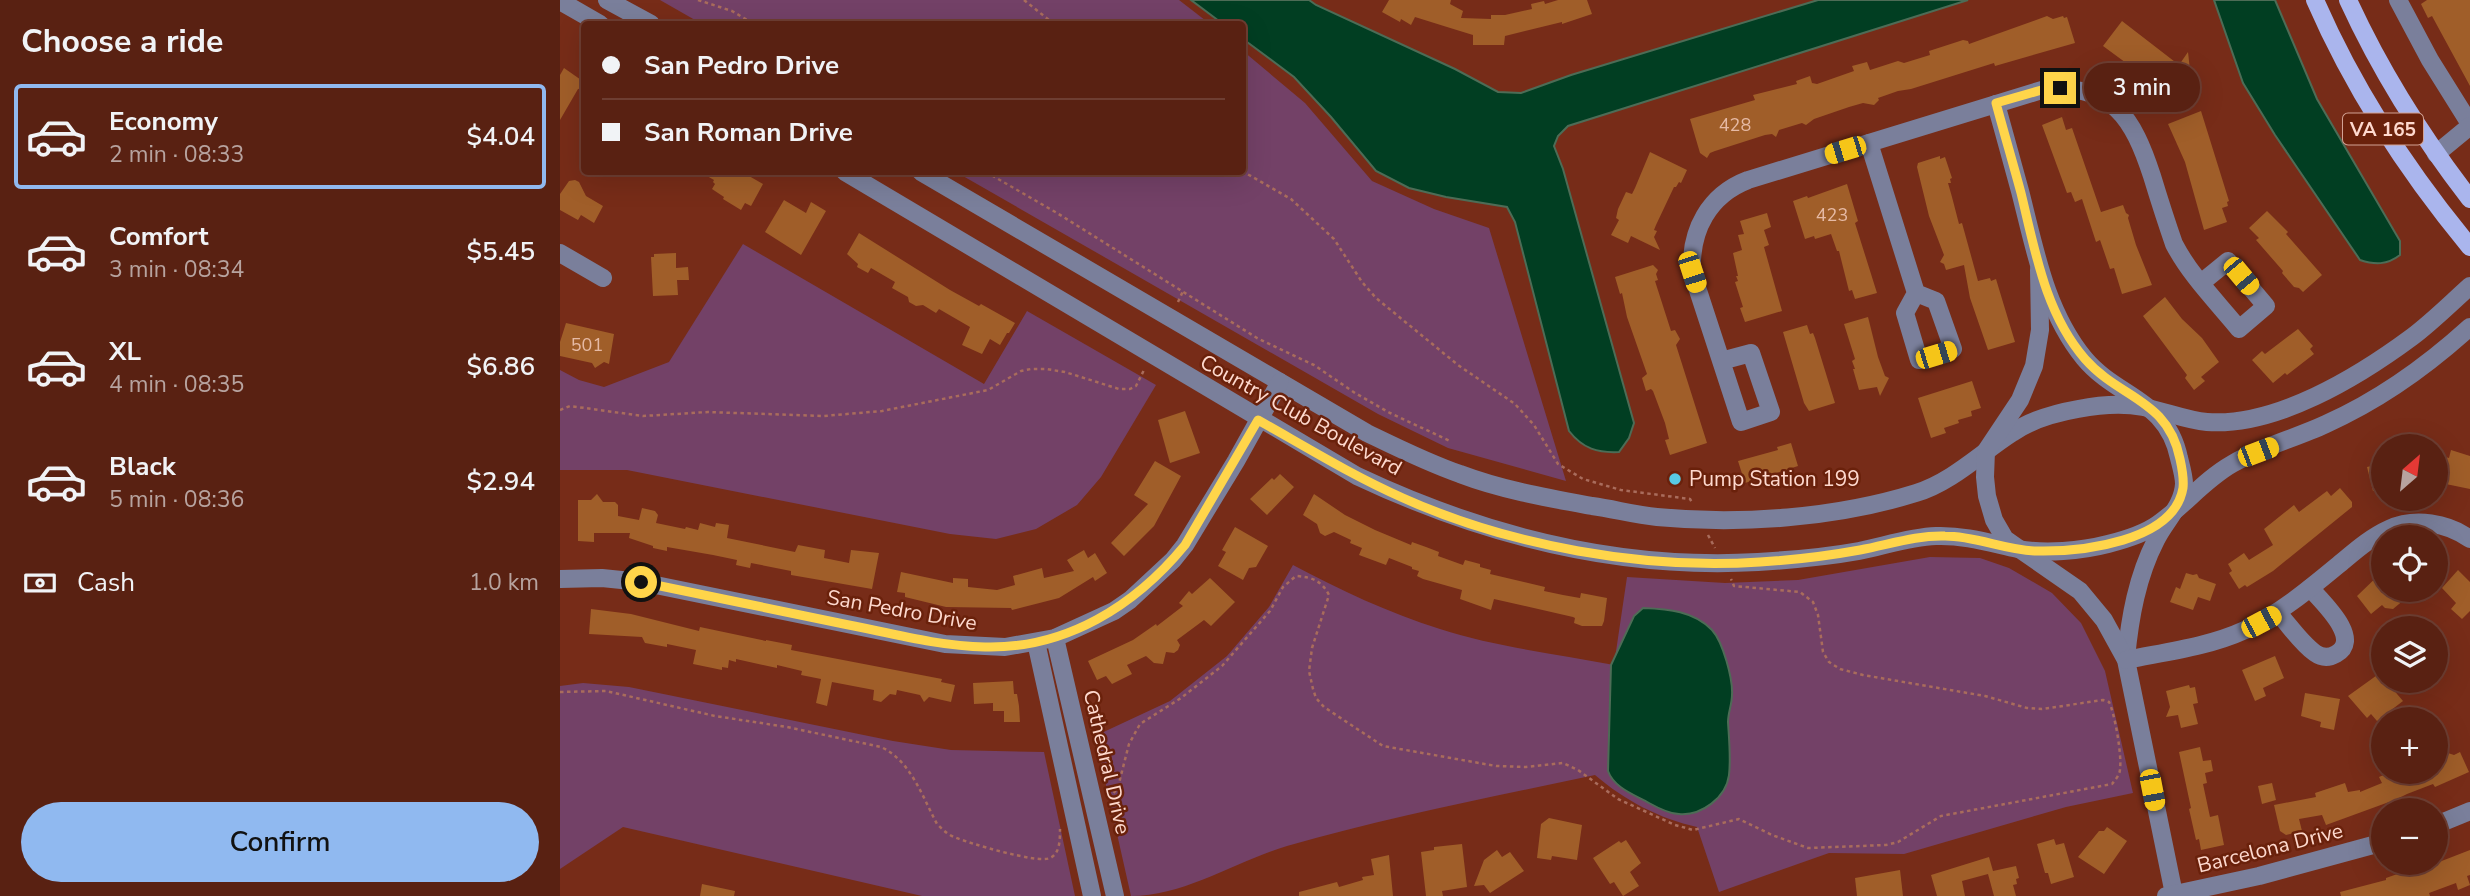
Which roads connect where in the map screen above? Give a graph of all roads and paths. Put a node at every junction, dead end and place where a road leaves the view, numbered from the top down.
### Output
1 (607, 0) edge
2 (698, 0) edge
3 (1024, 0) edge
4 (2315, 0) edge
5 (2348, 0) edge
6 (2398, 0) edge
7 (562, 2) edge
8 (595, 21) edge
9 (645, 21) edge
10 (749, 21) edge
11 (1050, 21) edge
12 (1996, 103) junction
13 (2470, 125) edge
14 (1869, 143) junction
15 (2436, 154) junction
16 (1246, 173) edge
17 (850, 175) edge
18 (926, 175) edge
19 (991, 175) edge
20 (2470, 200) edge
21 (2470, 247) edge
22 (560, 253) edge
23 (2039, 270) junction
24 (603, 278) dead end
25 (2202, 283) dead end
26 (2470, 286) edge
27 (1183, 291) junction
28 (1916, 293) dead end
29 (1170, 317) junction
30 (2470, 327) edge
31 (1151, 355) junction
32 (1721, 361) dead end
33 (1280, 382) junction
34 (560, 410) edge
35 (2153, 410) junction
36 (1258, 420) junction
37 (1450, 441) dead end
38 (1986, 451) junction
39 (2178, 507) junction
40 (1700, 519) junction
41 (2470, 539) edge
42 (2019, 549) junction
43 (1722, 562) junction
44 (560, 579) edge
45 (2310, 588) junction
46 (2278, 613) junction
47 (1055, 638) junction
48 (1036, 642) junction
49 (2126, 660) junction
50 (560, 692) edge
51 (1093, 801) junction
52 (2470, 811) edge
53 (2448, 820) edge
54 (1060, 829) dead end
55 (2371, 846) edge
56 (2170, 895) edge
57 (1092, 896) edge
58 (1115, 896) edge

1 - 9 street
2 - 10 path
3 - 11 path
4 - 21 main road, VA 165
5 - 15 main road, VA 165
6 - 13 street
7 - 8 street
12 - 14 street
12 - 23 street
12 - 25 street
13 - 15 street
14 - 28 street
14 - 32 street
15 - 20 main road, VA 165
16 - 40 path
17 - 31 street, Country Club Boulevard
18 - 29 street, Country Club Boulevard
19 - 27 path
22 - 24 street
23 - 35 street
23 - 38 street
26 - 35 street, Country Club Boulevard
27 - 29 path
27 - 37 path
29 - 33 street, Country Club Boulevard
30 - 39 street, Country Club Boulevard
31 - 34 path
31 - 36 street, Country Club Boulevard
33 - 36 street, San Pedro Drive
33 - 40 street, Country Club Boulevard
35 - 38 street, Country Club Boulevard
35 - 39 street
36 - 43 street, Country Club Boulevard
36 - 47 street, San Pedro Drive
38 - 40 street, Country Club Boulevard
38 - 42 street
39 - 42 street, Country Club Boulevard
39 - 49 street
40 - 43 path
41 - 45 street
42 - 43 street, Country Club Boulevard
42 - 49 street
43 - 51 path
44 - 48 street, San Pedro Drive
45 - 46 street
45 - 46 street
46 - 49 street
47 - 48 street, San Pedro Drive
47 - 51 street, Cathedral Drive
48 - 57 street, Cathedral Drive
49 - 56 street
50 - 54 path
51 - 58 street, Cathedral Drive
52 - 53 street
55 - 56 street, Barcelona Drive

